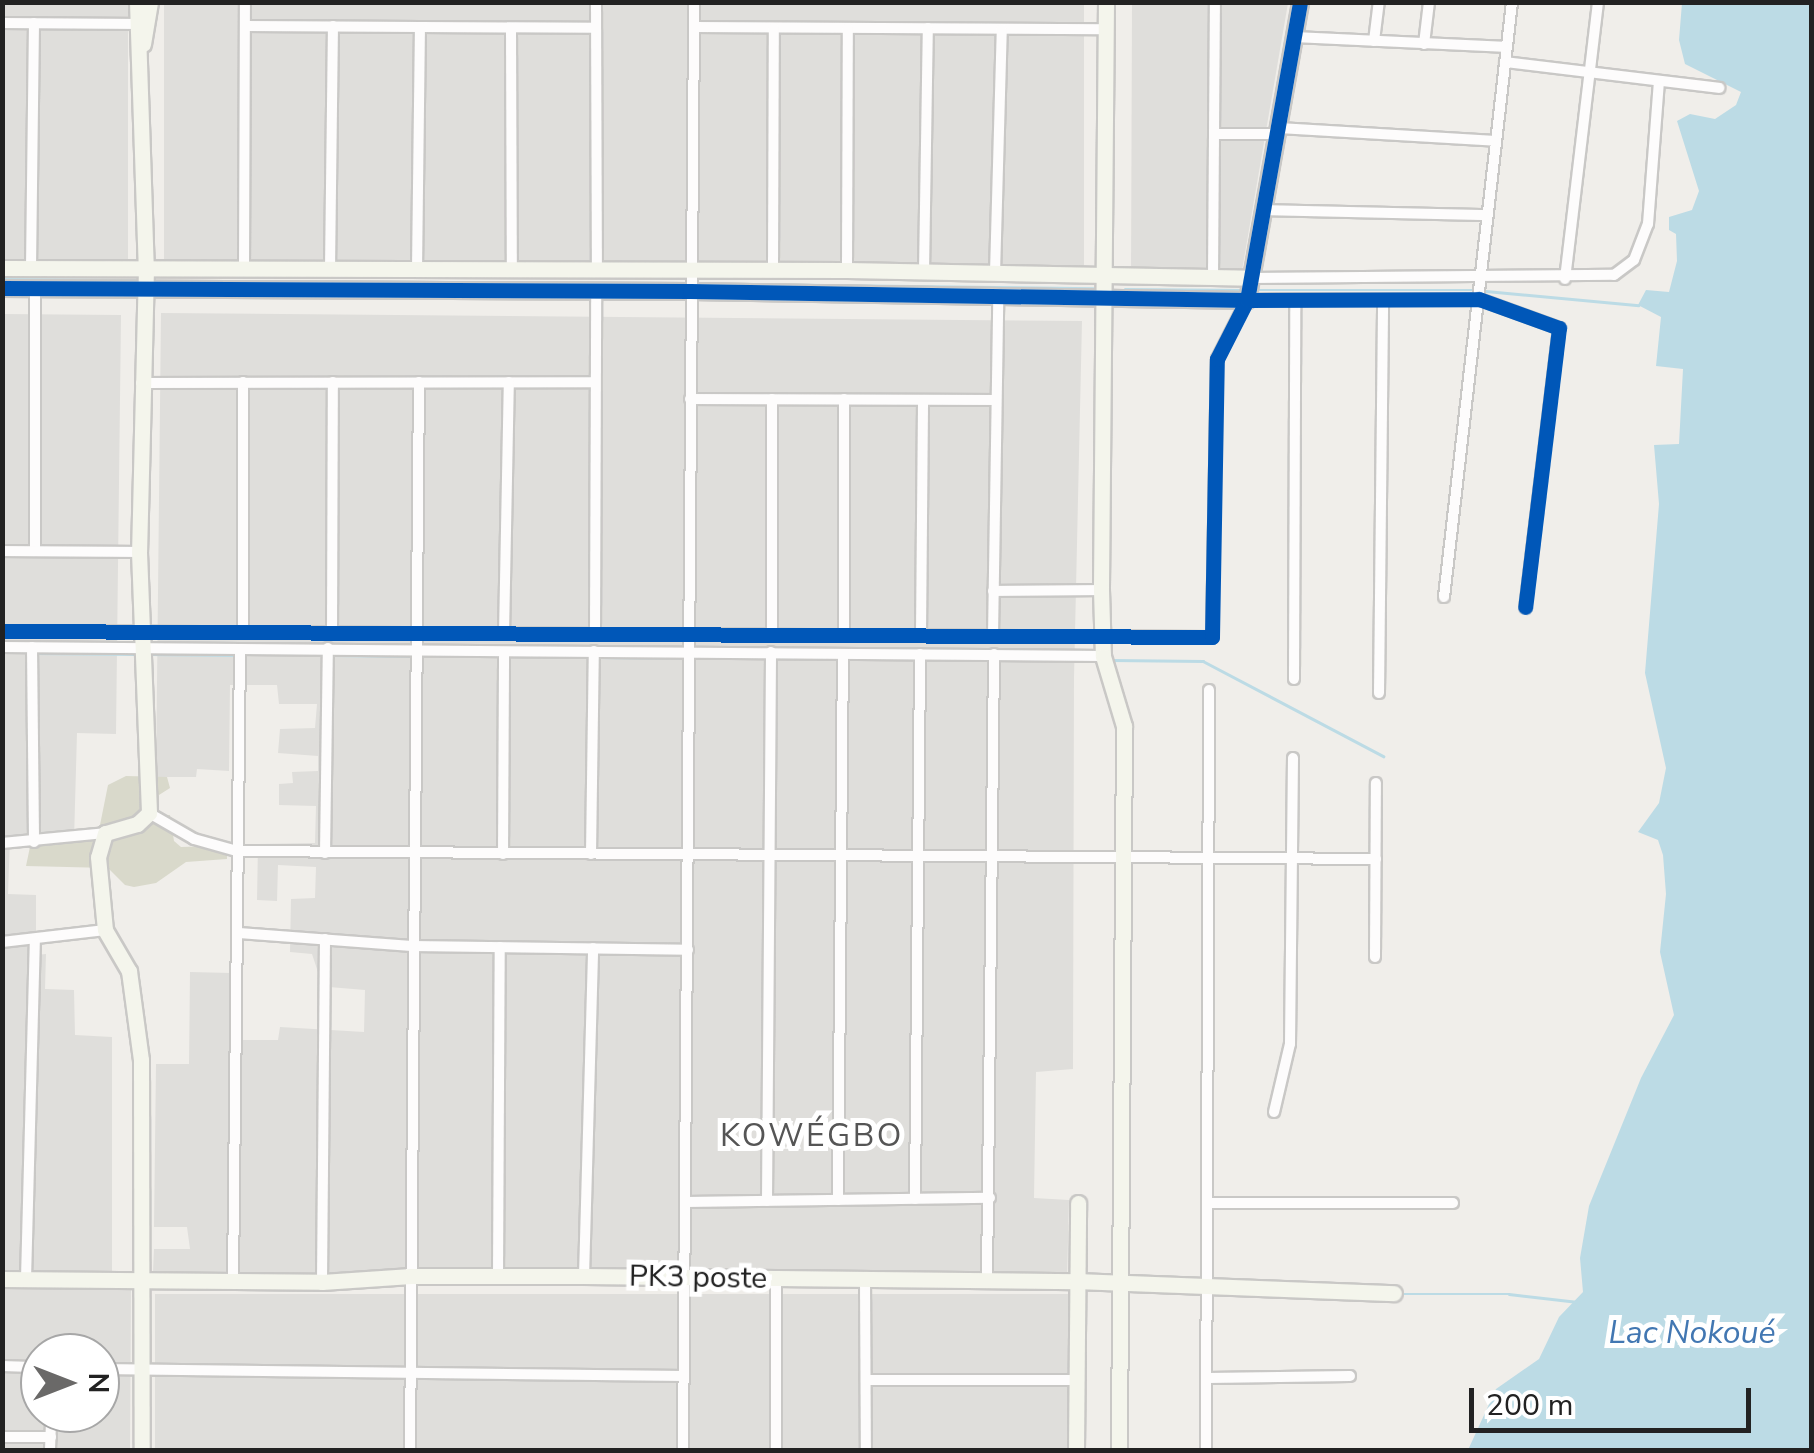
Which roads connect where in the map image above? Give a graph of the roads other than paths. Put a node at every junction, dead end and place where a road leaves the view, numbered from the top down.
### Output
1 (137, 2) edge
2 (150, 2) edge
3 (245, 2) edge
4 (596, 2) edge
5 (694, 2) edge
6 (1106, 2) edge
7 (1215, 2) edge
8 (1300, 2) edge
9 (1379, 2) edge
10 (1429, 2) edge
11 (1512, 2) edge
12 (1598, 2) edge
13 (2, 23) edge
14 (34, 24) junction
15 (143, 24) junction
16 (245, 26) junction
17 (333, 26) junction
18 (420, 27) junction
19 (694, 27) junction
20 (511, 28) junction
21 (596, 28) junction
22 (774, 28) junction
23 (848, 28) junction
24 (928, 28) junction
25 (1002, 28) junction
26 (1106, 29) junction
27 (1294, 37) junction
28 (1374, 41) junction
29 (1424, 44) junction
30 (1504, 47) junction
31 (1505, 62) junction
32 (1589, 72) junction
33 (1659, 81) junction
34 (1719, 88) dead end
35 (1278, 131) junction
36 (1214, 134) junction
37 (1496, 140) junction
38 (1265, 210) junction
39 (1487, 215) junction
40 (2, 268) edge
41 (32, 268) junction
42 (146, 268) junction
43 (330, 268) junction
44 (416, 269) junction
45 (512, 269) junction
46 (597, 270) junction
47 (773, 270) junction
48 (846, 270) junction
49 (244, 272) junction
50 (924, 272) junction
51 (690, 273) junction
52 (995, 273) junction
53 (1102, 277) junction
54 (1213, 278) junction
55 (1251, 278) junction
56 (1565, 279) junction
57 (1480, 280) junction
58 (146, 287) junction
59 (2, 288) edge
60 (35, 288) junction
61 (690, 291) junction
62 (596, 293) junction
63 (1102, 297) junction
64 (998, 298) junction
65 (1479, 298) junction
66 (1295, 299) junction
67 (1247, 300) junction
68 (1383, 300) junction
69 (140, 382) junction
70 (243, 382) junction
71 (333, 382) junction
72 (419, 382) junction
73 (509, 382) junction
74 (595, 382) junction
75 (690, 398) junction
76 (844, 398) junction
77 (772, 399) junction
78 (923, 400) junction
79 (995, 400) junction
80 (2, 551) edge
81 (35, 551) junction
82 (139, 552) junction
83 (1100, 590) junction
84 (993, 591) junction
85 (1444, 596) dead end
86 (1525, 606) dead end
87 (2, 631) edge
88 (243, 632) junction
89 (332, 632) junction
90 (518, 633) junction
91 (772, 633) junction
92 (417, 634) junction
93 (504, 634) junction
94 (595, 634) junction
95 (690, 634) junction
96 (844, 634) junction
97 (921, 634) junction
98 (993, 634) junction
99 (1102, 638) junction
100 (142, 640) junction
101 (2, 647) edge
102 (32, 647) junction
103 (328, 648) junction
104 (240, 650) junction
105 (416, 651) junction
106 (594, 651) junction
107 (504, 652) junction
108 (690, 652) junction
109 (771, 652) junction
110 (518, 653) junction
111 (843, 654) junction
112 (920, 654) junction
113 (994, 654) junction
114 (1103, 656) junction
115 (1294, 679) dead end
116 (1209, 690) dead end
117 (1379, 692) dead end
118 (1293, 758) dead end
119 (1376, 783) dead end
120 (149, 812) junction
121 (104, 833) junction
122 (34, 842) junction
123 (2, 843) edge
124 (238, 851) junction
125 (325, 853) junction
126 (413, 854) junction
127 (503, 854) junction
128 (591, 854) junction
129 (688, 855) junction
130 (770, 855) junction
131 (841, 856) junction
132 (916, 856) junction
133 (991, 856) junction
134 (1122, 857) junction
135 (1209, 858) junction
136 (1292, 858) junction
137 (1376, 858) junction
138 (105, 930) junction
139 (239, 933) junction
140 (35, 940) junction
141 (325, 940) junction
142 (2, 942) edge
143 (412, 946) junction
144 (500, 947) junction
145 (593, 948) junction
146 (688, 950) junction
147 (1376, 956) dead end
148 (1274, 1112) dead end
149 (990, 1198) junction
150 (915, 1199) junction
151 (838, 1200) junction
152 (767, 1201) junction
153 (686, 1202) junction
154 (1078, 1203) dead end
155 (1209, 1203) junction
156 (1453, 1203) dead end
157 (411, 1276) junction
158 (498, 1276) junction
159 (584, 1276) junction
160 (686, 1278) junction
161 (776, 1278) junction
162 (2, 1279) edge
163 (26, 1280) junction
164 (1077, 1280) junction
165 (145, 1281) junction
166 (865, 1281) junction
167 (1120, 1281) junction
168 (233, 1282) junction
169 (322, 1282) junction
170 (987, 1282) junction
171 (1208, 1283) junction
172 (1394, 1293) dead end
173 (120, 1369) edge
174 (144, 1370) junction
175 (411, 1374) junction
176 (684, 1376) junction
177 (1350, 1376) dead end
178 (1208, 1378) junction
179 (866, 1380) junction
180 (1078, 1380) junction
181 (50, 1433) edge
182 (2, 1437) edge
183 (50, 1437) junction
184 (50, 1450) edge
185 (142, 1450) edge
186 (410, 1450) edge
187 (683, 1450) edge
188 (776, 1450) edge
189 (866, 1450) edge
190 (1076, 1450) edge
191 (1120, 1450) edge
192 (1206, 1450) edge

1 - 15 street
2 - 15 street
3 - 16 street
4 - 21 street
5 - 19 street
6 - 26 street
7 - 36 street
8 - 27 street
9 - 28 street
10 - 29 street
11 - 30 street
12 - 32 street
13 - 14 street
14 - 15 street
14 - 41 street
15 - 42 street
16 - 17 street
16 - 49 street
17 - 18 street
17 - 43 street
18 - 20 street
18 - 44 street
19 - 22 street
19 - 51 street
20 - 21 street
20 - 45 street
21 - 46 street
22 - 23 street
22 - 47 street
23 - 24 street
23 - 48 street
24 - 25 street
24 - 50 street
25 - 26 street
25 - 52 street
26 - 53 street
27 - 28 street
27 - 35 street
28 - 29 street
29 - 30 street
30 - 31 street
31 - 32 street
31 - 37 street
32 - 33 street
32 - 56 street
33 - 34 street
33 - 56 street
35 - 36 street
35 - 37 street
35 - 38 street
36 - 54 street
37 - 39 street
38 - 39 street
38 - 55 street
39 - 57 street
40 - 41 street
41 - 42 street
42 - 49 street
42 - 58 street
43 - 44 street
43 - 49 street
44 - 45 street
45 - 46 street
46 - 51 street
47 - 48 street
47 - 51 street
48 - 50 street
50 - 52 street
51 - 61 street
52 - 53 street
53 - 54 street
53 - 63 street
54 - 55 street
55 - 57 street
55 - 67 street
56 - 57 street
57 - 65 street
58 - 60 street
58 - 62 street
58 - 69 street
59 - 60 street
60 - 81 street
61 - 62 street
61 - 64 street
61 - 75 street
62 - 74 street
63 - 64 street
63 - 67 street
63 - 83 street
64 - 79 street
65 - 68 street
65 - 85 street
65 - 86 street
66 - 67 street
66 - 68 street
66 - 115 street
67 - 99 street
68 - 117 street
69 - 70 street
69 - 82 street
70 - 71 street
70 - 88 street
71 - 72 street
71 - 89 street
72 - 73 street
72 - 92 street
73 - 74 street
73 - 93 street
74 - 94 street
75 - 77 street
75 - 95 street
76 - 77 street
76 - 78 street
76 - 96 street
77 - 91 street
78 - 79 street
78 - 97 street
79 - 84 street
80 - 81 street
81 - 82 street
82 - 100 street
83 - 84 street
83 - 99 street
84 - 98 street
87 - 100 street
88 - 89 street
88 - 100 street
89 - 92 street
90 - 93 street
90 - 94 street
90 - 110 street
91 - 95 street
91 - 96 street
92 - 93 street
92 - 105 street
94 - 95 street
95 - 108 street
96 - 97 street
97 - 98 street
98 - 99 street
99 - 114 street
100 - 102 street
100 - 104 street
100 - 120 street
101 - 102 street
102 - 122 street
103 - 104 street
103 - 105 street
103 - 125 street
104 - 124 street
105 - 107 street
105 - 126 street
106 - 108 street
106 - 110 street
106 - 128 street
107 - 110 street
107 - 127 street
108 - 109 street
108 - 129 street
109 - 111 street
109 - 130 street
111 - 112 street
111 - 131 street
112 - 113 street
112 - 132 street
113 - 114 street
113 - 133 street
114 - 134 street
116 - 135 street
118 - 136 street
119 - 137 street
120 - 121 street
120 - 124 street
121 - 122 street
121 - 138 street
122 - 123 street
124 - 125 street
124 - 139 street
125 - 126 street
126 - 127 street
126 - 143 street
127 - 128 street
128 - 129 street
129 - 130 street
129 - 146 street
130 - 131 street
130 - 152 street
131 - 132 street
131 - 151 street
132 - 133 street
132 - 150 street
133 - 134 street
133 - 149 street
134 - 135 street
134 - 167 street
135 - 136 street
135 - 155 street
136 - 137 street
136 - 148 street
137 - 147 street
138 - 140 street
138 - 165 street
139 - 141 street
139 - 168 street
140 - 142 street
140 - 163 street
141 - 143 street
141 - 169 street
143 - 144 street
143 - 157 street
144 - 145 street
144 - 158 street
145 - 146 street
145 - 159 street
146 - 153 street
149 - 150 street
149 - 170 street
150 - 151 street
151 - 152 street
152 - 153 street
153 - 160 street
154 - 164 street
155 - 156 street
155 - 171 street
157 - 158 street, PK3 poste
157 - 169 street, PK3 poste
157 - 175 street
158 - 159 street, PK3 poste
159 - 160 street, PK3 poste
160 - 161 street, PK3 poste
160 - 176 street
161 - 166 street, PK3 poste
161 - 188 street
162 - 163 street, PK3 poste
163 - 165 street, PK3 poste
164 - 167 street, PK3 poste
164 - 170 street, PK3 poste
164 - 180 street
165 - 168 street, PK3 poste
165 - 174 street
166 - 170 street, PK3 poste
166 - 179 street
167 - 171 street, PK3 poste
167 - 191 street
168 - 169 street, PK3 poste
171 - 172 street, PK3 poste
171 - 178 street
173 - 174 street
174 - 175 street
174 - 185 street
175 - 176 street
175 - 186 street
176 - 187 street
177 - 178 street
178 - 192 street
179 - 180 street
179 - 189 street
180 - 190 street
181 - 183 street
182 - 183 street
183 - 184 street

